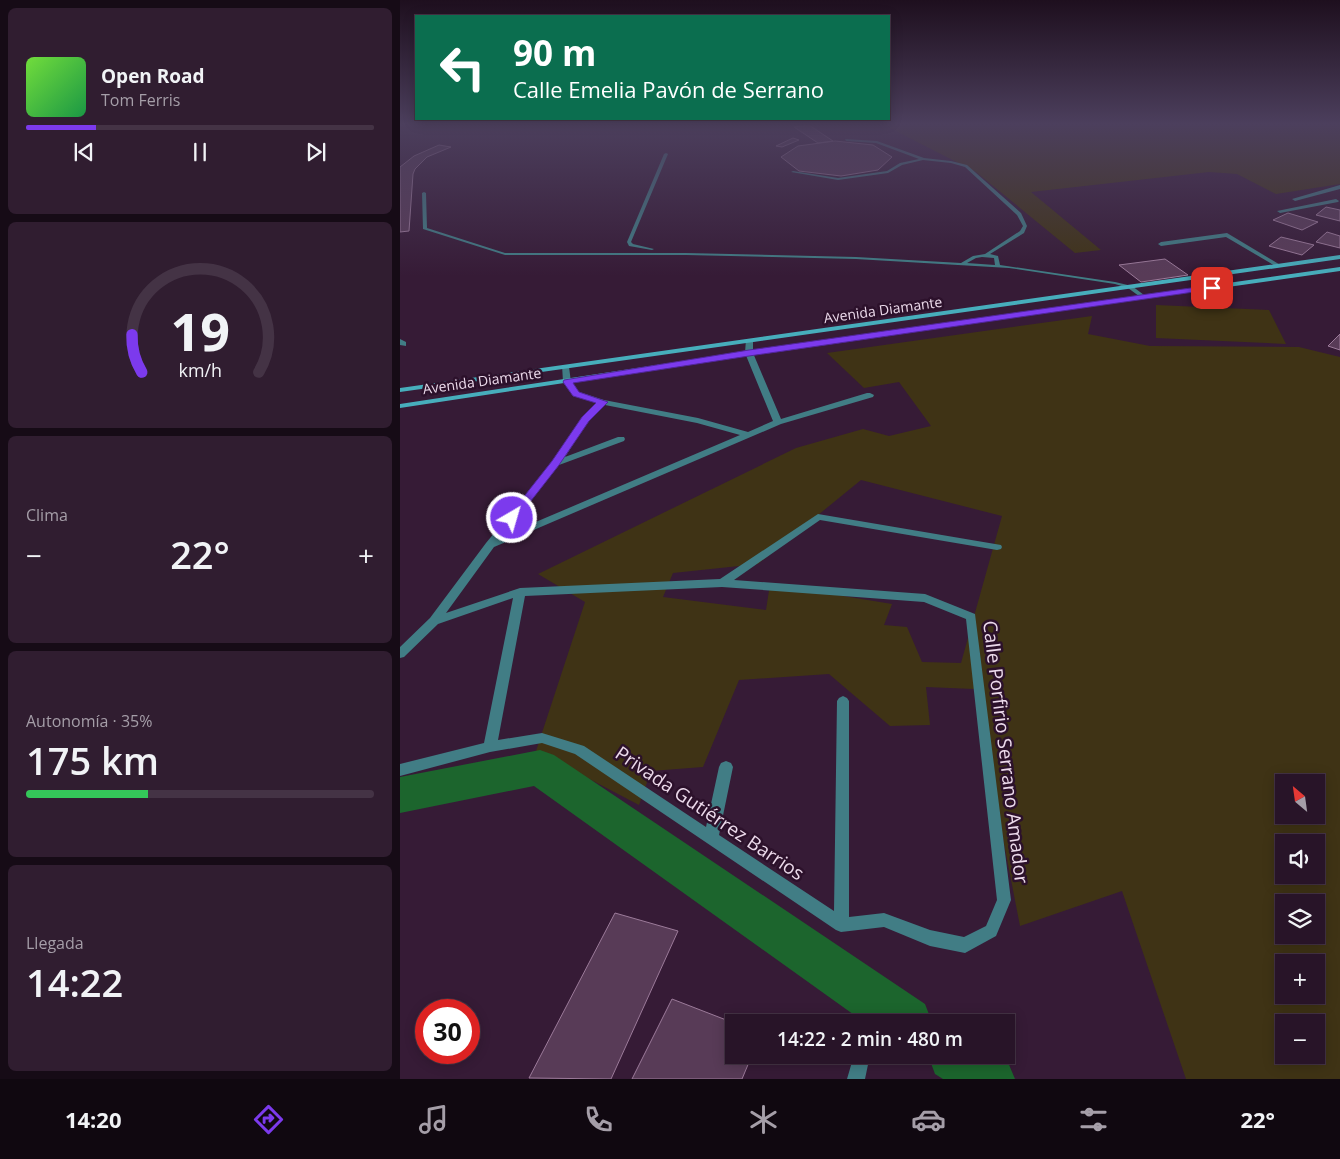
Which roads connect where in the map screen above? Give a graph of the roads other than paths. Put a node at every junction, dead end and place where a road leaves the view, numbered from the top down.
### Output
1 (657, 175) edge
2 (815, 175) edge
3 (864, 175) edge
4 (976, 175) edge
5 (1340, 187) edge
6 (424, 193) dead end
7 (1322, 193) junction
8 (1295, 199) dead end
9 (1338, 202) edge
10 (1280, 211) dead end
11 (1161, 244) dead end
12 (686, 254) junction
13 (987, 254) junction
14 (1340, 257) edge
15 (962, 264) junction
16 (1279, 266) junction
17 (998, 267) junction
18 (1340, 268) edge
19 (1230, 272) junction
20 (1245, 282) junction
21 (1130, 287) junction
22 (1145, 298) junction
23 (749, 341) junction
24 (749, 353) junction
25 (565, 367) junction
26 (567, 382) junction
27 (400, 390) edge
28 (870, 395) dead end
29 (603, 402) junction
30 (400, 406) edge
31 (778, 422) junction
32 (750, 435) junction
33 (621, 439) dead end
34 (556, 463) junction
35 (490, 545) junction
36 (997, 547) dead end
37 (722, 583) junction
38 (520, 592) junction
39 (434, 621) junction
40 (400, 654) edge
41 (843, 701) dead end
42 (490, 746) junction
43 (726, 767) dead end
44 (400, 770) edge
45 (711, 838) junction
46 (841, 925) junction
47 (860, 1064) edge
48 (856, 1079) edge

1 - 12 lane
2 - 3 lane
4 - 13 lane
5 - 7 street
6 - 12 lane
7 - 8 street
7 - 9 street
9 - 10 street
11 - 16 street
12 - 15 lane
13 - 15 lane
13 - 17 lane
14 - 16 main road, Avenida Diamante
15 - 17 lane
16 - 19 main road, Avenida Diamante
17 - 21 lane
18 - 20 main road, Avenida Diamante
19 - 20 main road
19 - 21 main road, Avenida Diamante
20 - 22 main road, Avenida Diamante
21 - 22 lane
21 - 23 main road, Avenida Diamante
22 - 24 main road, Avenida Diamante
23 - 24 street
23 - 25 main road, Avenida Diamante
24 - 26 main road, Avenida Diamante
24 - 31 street
25 - 26 street
25 - 27 main road, Avenida Diamante
26 - 29 street
26 - 30 main road, Avenida Diamante
28 - 31 street
29 - 32 street
29 - 34 street
31 - 32 street
32 - 35 street
33 - 34 street
34 - 35 street
35 - 39 street
36 - 37 street
37 - 38 street, Calle Porfirio Serrano Amador
37 - 46 street, Calle Porfirio Serrano Amador
38 - 39 street, Calle Porfirio Serrano Amador
38 - 42 street
39 - 40 street
41 - 46 street
42 - 44 street, Privada Gutiérrez Barrios
42 - 45 street, Privada Gutiérrez Barrios
43 - 45 street
45 - 46 street, Privada Gutiérrez Barrios
47 - 48 street

